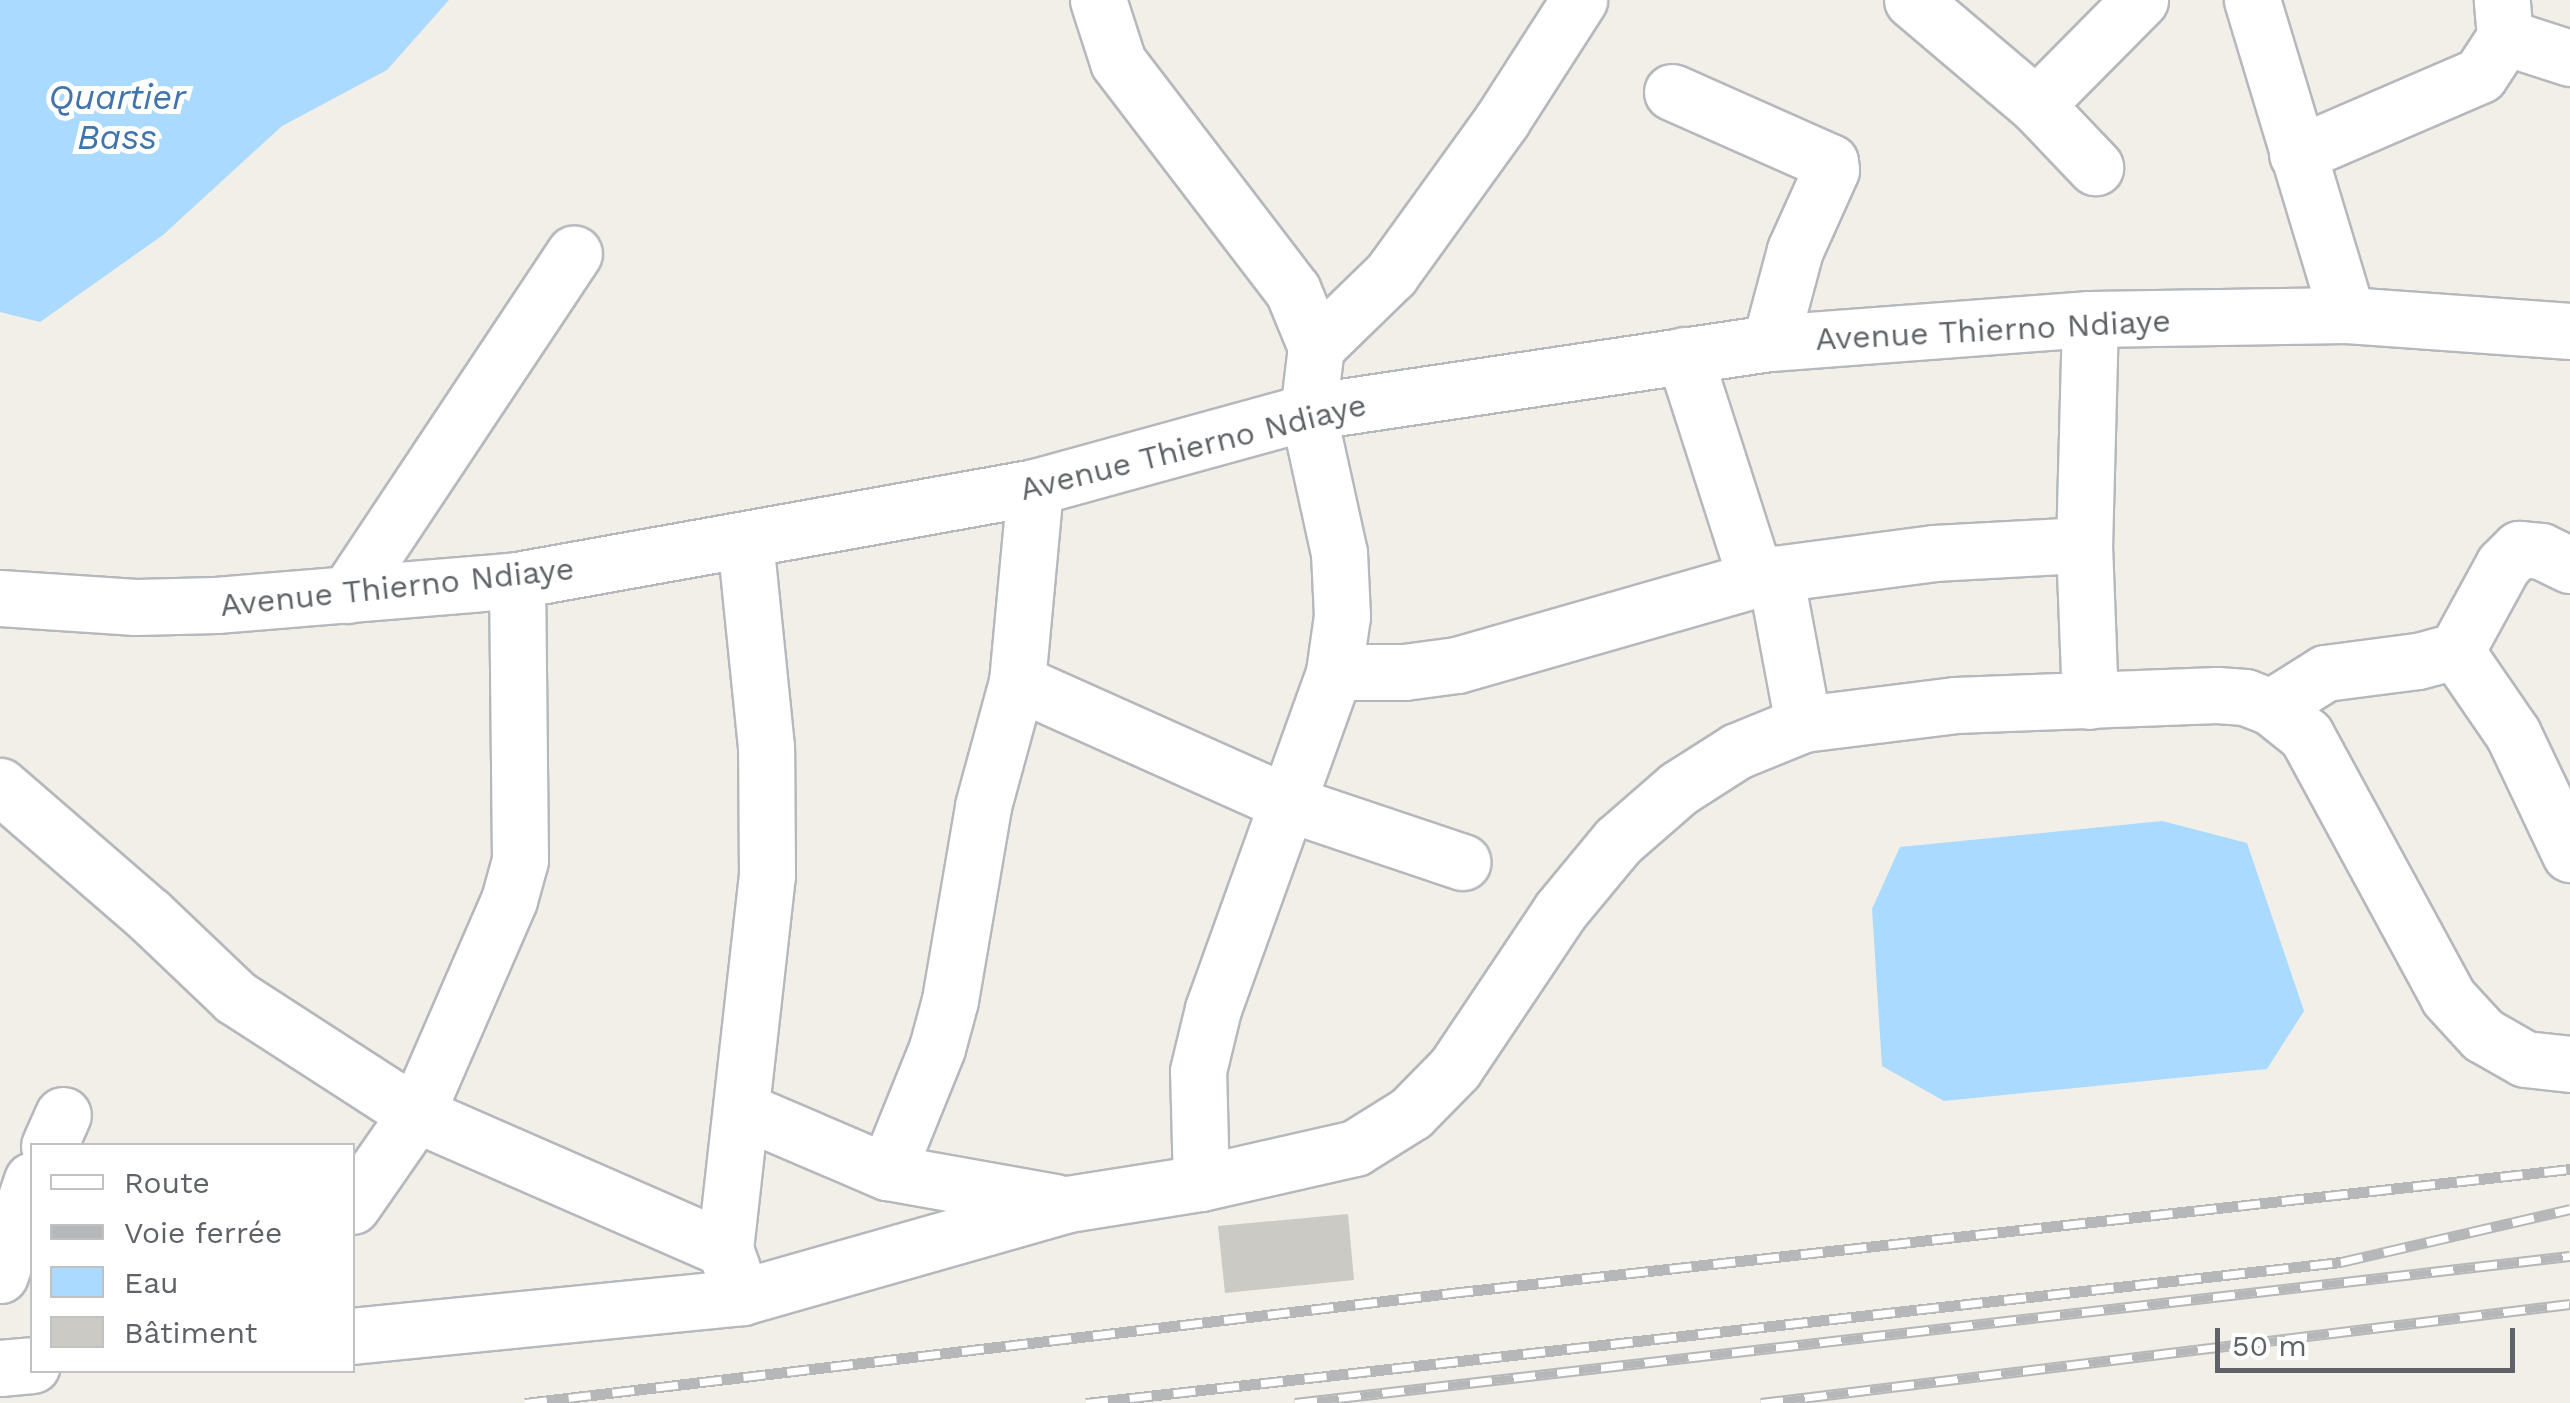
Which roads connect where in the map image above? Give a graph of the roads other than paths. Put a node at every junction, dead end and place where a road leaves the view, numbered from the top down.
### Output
1 (1098, 0) edge
2 (1579, 0) edge
3 (1912, 0) edge
4 (2140, 0) edge
5 (2252, 0) edge
6 (2504, 18) edge
7 (2570, 58) edge
8 (1672, 92) dead end
9 (2036, 105) junction
10 (2296, 154) junction
11 (2095, 167) dead end
12 (574, 253) dead end
13 (2346, 315) junction
14 (2090, 320) junction
15 (2570, 332) edge
16 (1770, 344) junction
17 (1316, 348) junction
18 (1684, 356) junction
19 (1308, 412) junction
20 (1035, 488) junction
21 (746, 542) junction
22 (2084, 545) junction
23 (2570, 565) edge
24 (1766, 577) junction
25 (517, 580) junction
26 (347, 595) junction
27 (0, 598) edge
28 (2456, 651) junction
29 (1334, 672) junction
30 (1016, 682) junction
31 (2090, 701) junction
32 (2271, 707) junction
33 (1803, 724) junction
34 (3, 797) edge
35 (1290, 804) junction
36 (2570, 854) edge
37 (1462, 862) dead end
38 (2570, 1064) edge
39 (742, 1110) junction
40 (416, 1114) junction
41 (888, 1172) junction
42 (1201, 1183) junction
43 (30, 1186) edge
44 (355, 1202) edge
45 (1068, 1204) junction
46 (1, 1269) edge
47 (734, 1273) junction
48 (355, 1336) edge
49 (30, 1366) edge
50 (0, 1368) edge

1 - 17 street
2 - 17 street
3 - 9 street
4 - 9 street
5 - 10 street
6 - 7 street
6 - 10 street
8 - 16 street
9 - 11 street
10 - 13 street
12 - 26 street
13 - 14 street, Avenue Thierno Ndiaye
13 - 15 street, Avenue Thierno Ndiaye
14 - 16 street, Avenue Thierno Ndiaye
14 - 22 street
16 - 18 street, Avenue Thierno Ndiaye
17 - 19 street
18 - 19 street, Avenue Thierno Ndiaye
18 - 24 street
19 - 20 street, Avenue Thierno Ndiaye
19 - 29 street
20 - 21 street, Avenue Thierno Ndiaye
20 - 30 street
21 - 25 street, Avenue Thierno Ndiaye
21 - 39 street
22 - 24 street
22 - 31 street
23 - 28 street
24 - 29 street
24 - 33 street
25 - 26 street, Avenue Thierno Ndiaye
25 - 40 street
26 - 27 street, Avenue Thierno Ndiaye
28 - 32 street
28 - 36 street
29 - 35 street
30 - 35 street
30 - 41 street
31 - 32 street
31 - 33 street
32 - 38 street
33 - 42 street
34 - 40 street
35 - 37 street
35 - 42 street
39 - 41 street
39 - 47 street
40 - 44 street
40 - 47 street
41 - 45 street
42 - 45 street
43 - 46 street
45 - 47 street
47 - 48 street
49 - 50 street

